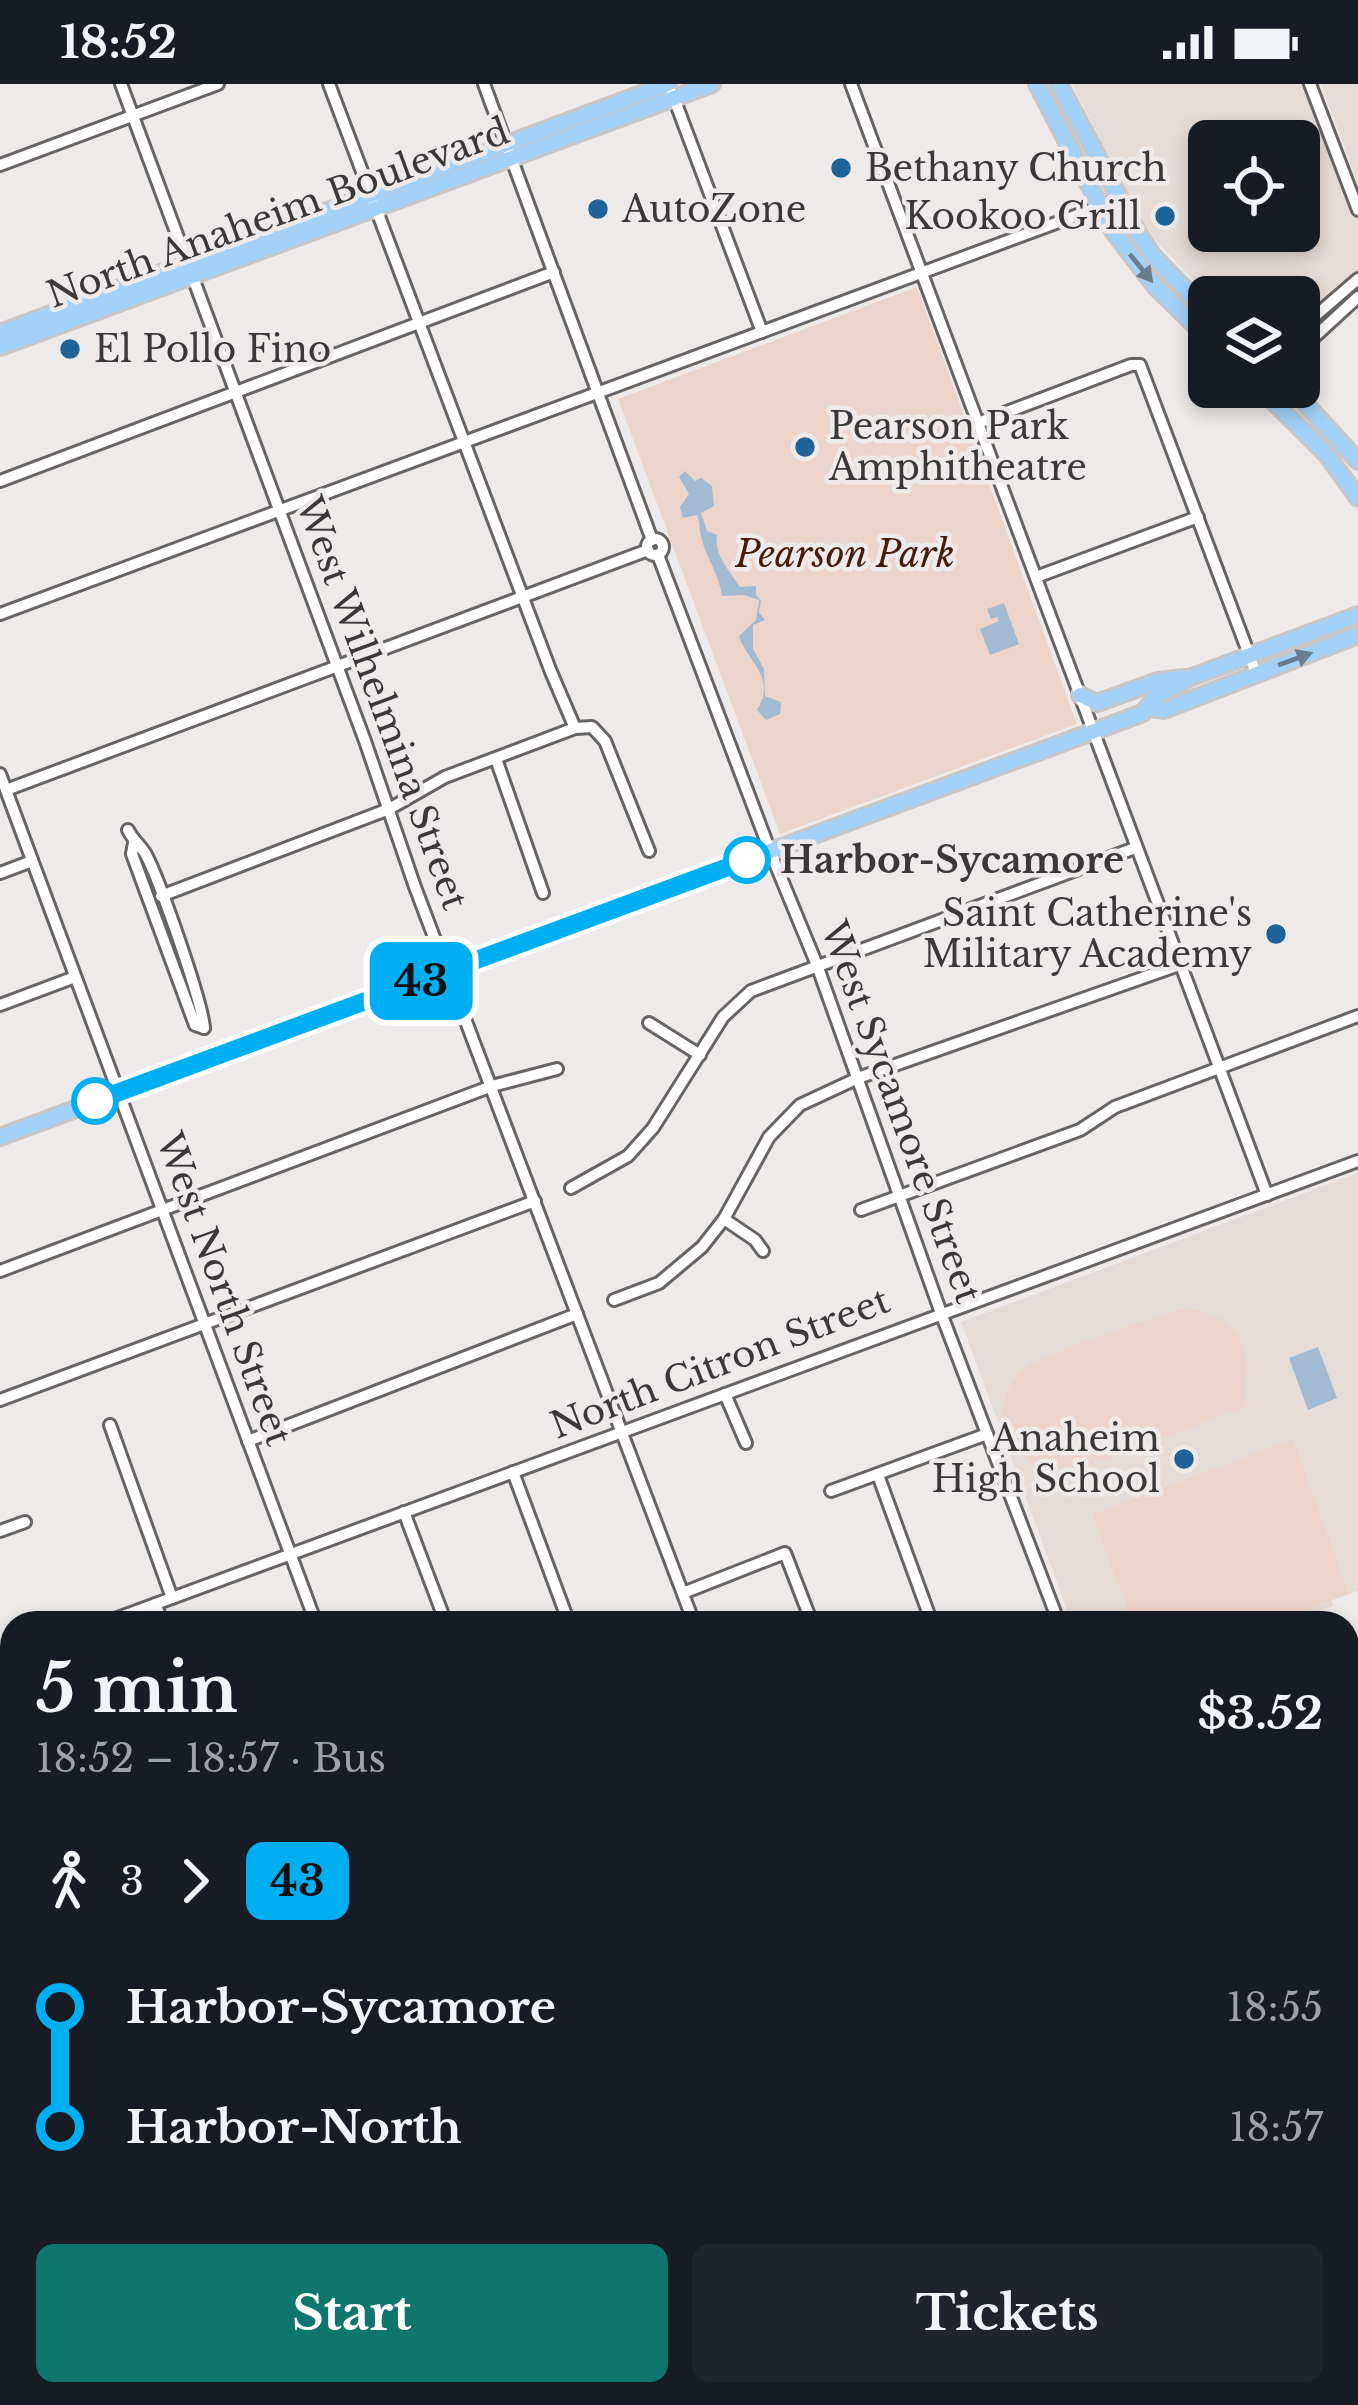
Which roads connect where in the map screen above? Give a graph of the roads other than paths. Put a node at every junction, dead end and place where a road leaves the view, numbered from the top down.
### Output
1 (121, 84) edge
2 (218, 84) edge
3 (329, 84) edge
4 (484, 84) edge
5 (712, 84) edge
6 (851, 84) edge
7 (1037, 84) edge
8 (1059, 84) edge
9 (1310, 84) edge
10 (671, 91) edge
11 (133, 116) junction
12 (509, 151) junction
13 (0, 165) edge
14 (1118, 200) junction
15 (374, 201) junction
16 (1099, 207) junction
17 (1358, 210) edge
18 (190, 270) junction
19 (554, 272) junction
20 (921, 273) junction
21 (1358, 279) edge
22 (1188, 292) edge
23 (1358, 296) edge
24 (1320, 311) edge
25 (1188, 318) edge
26 (420, 323) junction
27 (1320, 331) edge
28 (762, 332) junction
29 (0, 333) edge
30 (0, 347) edge
31 (235, 391) junction
32 (598, 393) junction
33 (1280, 408) edge
34 (1309, 408) edge
35 (978, 423) junction
36 (464, 442) junction
37 (1358, 461) edge
38 (0, 482) edge
39 (1358, 498) edge
40 (279, 510) junction
41 (1198, 517) junction
42 (653, 548) junction
43 (1036, 577) junction
44 (522, 595) junction
45 (0, 614) edge
46 (1358, 615) edge
47 (1358, 635) edge
48 (1249, 653) junction
49 (335, 665) junction
50 (1256, 673) junction
51 (1189, 678) junction
52 (1080, 695) junction
53 (1151, 708) junction
54 (574, 728) junction
55 (1093, 731) junction
56 (496, 759) junction
57 (0, 774) edge
58 (6, 790) junction
59 (389, 809) junction
60 (128, 830) dead end
61 (134, 842) junction
62 (1135, 848) junction
63 (649, 851) dead end
64 (770, 851) junction
65 (32, 861) junction
66 (0, 873) edge
67 (543, 893) dead end
68 (161, 896) junction
69 (1179, 964) junction
70 (817, 965) junction
71 (449, 971) junction
72 (75, 976) junction
73 (0, 1005) edge
74 (1358, 1016) edge
75 (649, 1023) dead end
76 (700, 1054) junction
77 (557, 1069) dead end
78 (1219, 1070) junction
79 (858, 1078) junction
80 (492, 1086) junction
81 (118, 1092) junction
82 (0, 1137) edge
83 (1358, 1161) edge
84 (571, 1188) dead end
85 (1267, 1195) junction
86 (901, 1196) junction
87 (535, 1201) junction
88 (162, 1210) junction
89 (861, 1210) dead end
90 (724, 1219) junction
91 (764, 1251) dead end
92 (0, 1271) edge
93 (614, 1300) dead end
94 (941, 1312) junction
95 (577, 1314) junction
96 (205, 1324) junction
97 (725, 1394) junction
98 (0, 1400) edge
99 (110, 1425) dead end
100 (622, 1433) junction
101 (987, 1434) junction
102 (248, 1441) junction
103 (746, 1443) dead end
104 (513, 1472) junction
105 (878, 1475) junction
106 (832, 1491) dead end
107 (404, 1512) junction
108 (25, 1522) dead end
109 (0, 1531) edge
110 (290, 1554) junction
111 (683, 1593) junction
112 (172, 1598) junction
113 (155, 1604) junction
114 (136, 1611) edge
115 (158, 1611) edge
116 (311, 1611) edge
117 (441, 1611) edge
118 (565, 1611) edge
119 (690, 1611) edge
120 (807, 1611) edge
121 (928, 1611) edge
122 (1054, 1611) edge

1 - 11 street, West Wilhelmina Street
2 - 11 street
3 - 15 street
4 - 12 street, West Sycamore Street
5 - 10 main road, North Anaheim Boulevard
6 - 20 street
7 - 16 main road
8 - 14 main road
9 - 17 street
10 - 12 main road, North Anaheim Boulevard
10 - 28 street
11 - 13 street
11 - 18 street, West Wilhelmina Street
12 - 15 main road, North Anaheim Boulevard
12 - 19 street, West Sycamore Street
14 - 16 street
14 - 22 main road
15 - 18 main road, North Anaheim Boulevard
15 - 26 street
16 - 20 street
16 -> 25 main road
18 - 29 main road, North Anaheim Boulevard
18 - 30 main road, North Anaheim Boulevard
18 - 31 street, West Wilhelmina Street
19 - 26 street
19 - 32 street, West Sycamore Street
20 - 28 street
20 - 35 street
21 - 24 street
23 - 27 street
26 - 31 street
26 - 36 street
28 - 32 street
31 - 38 street
31 - 40 street, West Wilhelmina Street
32 - 36 street
32 - 42 street, West Sycamore Street
33 - 39 main road
34 - 37 main road
35 - 41 street
35 - 43 street
36 - 40 street
36 - 44 street
40 - 45 street
40 - 49 street, West Wilhelmina Street
41 - 43 street
41 - 48 street
42 - 44 street
42 - 64 street, West Sycamore Street
43 - 52 street
44 - 49 street
44 - 54 street
46 - 48 main road
50 -> 47 main road
48 - 50 street
48 - 51 main road
49 - 58 street
49 - 59 street, West Wilhelmina Street
50 - 53 main road
51 - 52 main road
51 - 53 main road
52 - 55 street
53 - 55 main road
54 - 56 street
54 - 63 street
55 - 62 street
55 - 64 main road
56 - 59 street
56 - 67 street
57 - 58 street, West North Street
58 - 65 street, West North Street
59 - 68 street
59 - 71 street, West Wilhelmina Street
60 - 61 street
61 - 68 street
61 - 68 street
62 - 69 street
62 - 70 street
64 - 70 street, West Sycamore Street
64 - 71 main road
65 - 66 street
65 - 72 street, West North Street
69 - 78 street
69 - 79 street
70 - 76 street
70 - 79 street, West Sycamore Street
71 - 80 street, West Wilhelmina Street
71 - 81 main road
72 - 73 street
72 - 81 street, West North Street
74 - 78 street
75 - 76 street
76 - 84 street
77 - 80 street
78 - 85 street
78 - 86 street
79 - 86 street, West Sycamore Street
79 - 90 street
80 - 87 street, West Wilhelmina Street
80 - 88 street
81 - 82 main road
81 - 88 street, West North Street
83 - 85 street, North Citron Street
85 - 94 street, North Citron Street
86 - 89 street
86 - 94 street, West Sycamore Street
87 - 95 street, West Wilhelmina Street
87 - 96 street
88 - 92 street
88 - 96 street, West North Street
90 - 91 street
90 - 93 street
94 - 97 street, North Citron Street
94 - 101 street, West Sycamore Street
95 - 100 street, West Wilhelmina Street
95 - 102 street
96 - 98 street
96 - 102 street, West North Street
97 - 100 street, North Citron Street
97 - 103 street
99 - 112 street
100 - 104 street, North Citron Street
100 - 111 street, West Wilhelmina Street
101 - 105 street
101 - 122 street, West Sycamore Street
102 - 110 street, West North Street
104 - 107 street, North Citron Street
104 - 118 street
105 - 106 street
105 - 121 street
107 - 110 street, North Citron Street
107 - 117 street
108 - 109 street
110 - 112 street, North Citron Street
110 - 116 street, West North Street
111 - 119 street, West Wilhelmina Street
111 - 120 street
112 - 113 street, North Citron Street
113 - 114 street, North Citron Street
113 - 115 street

